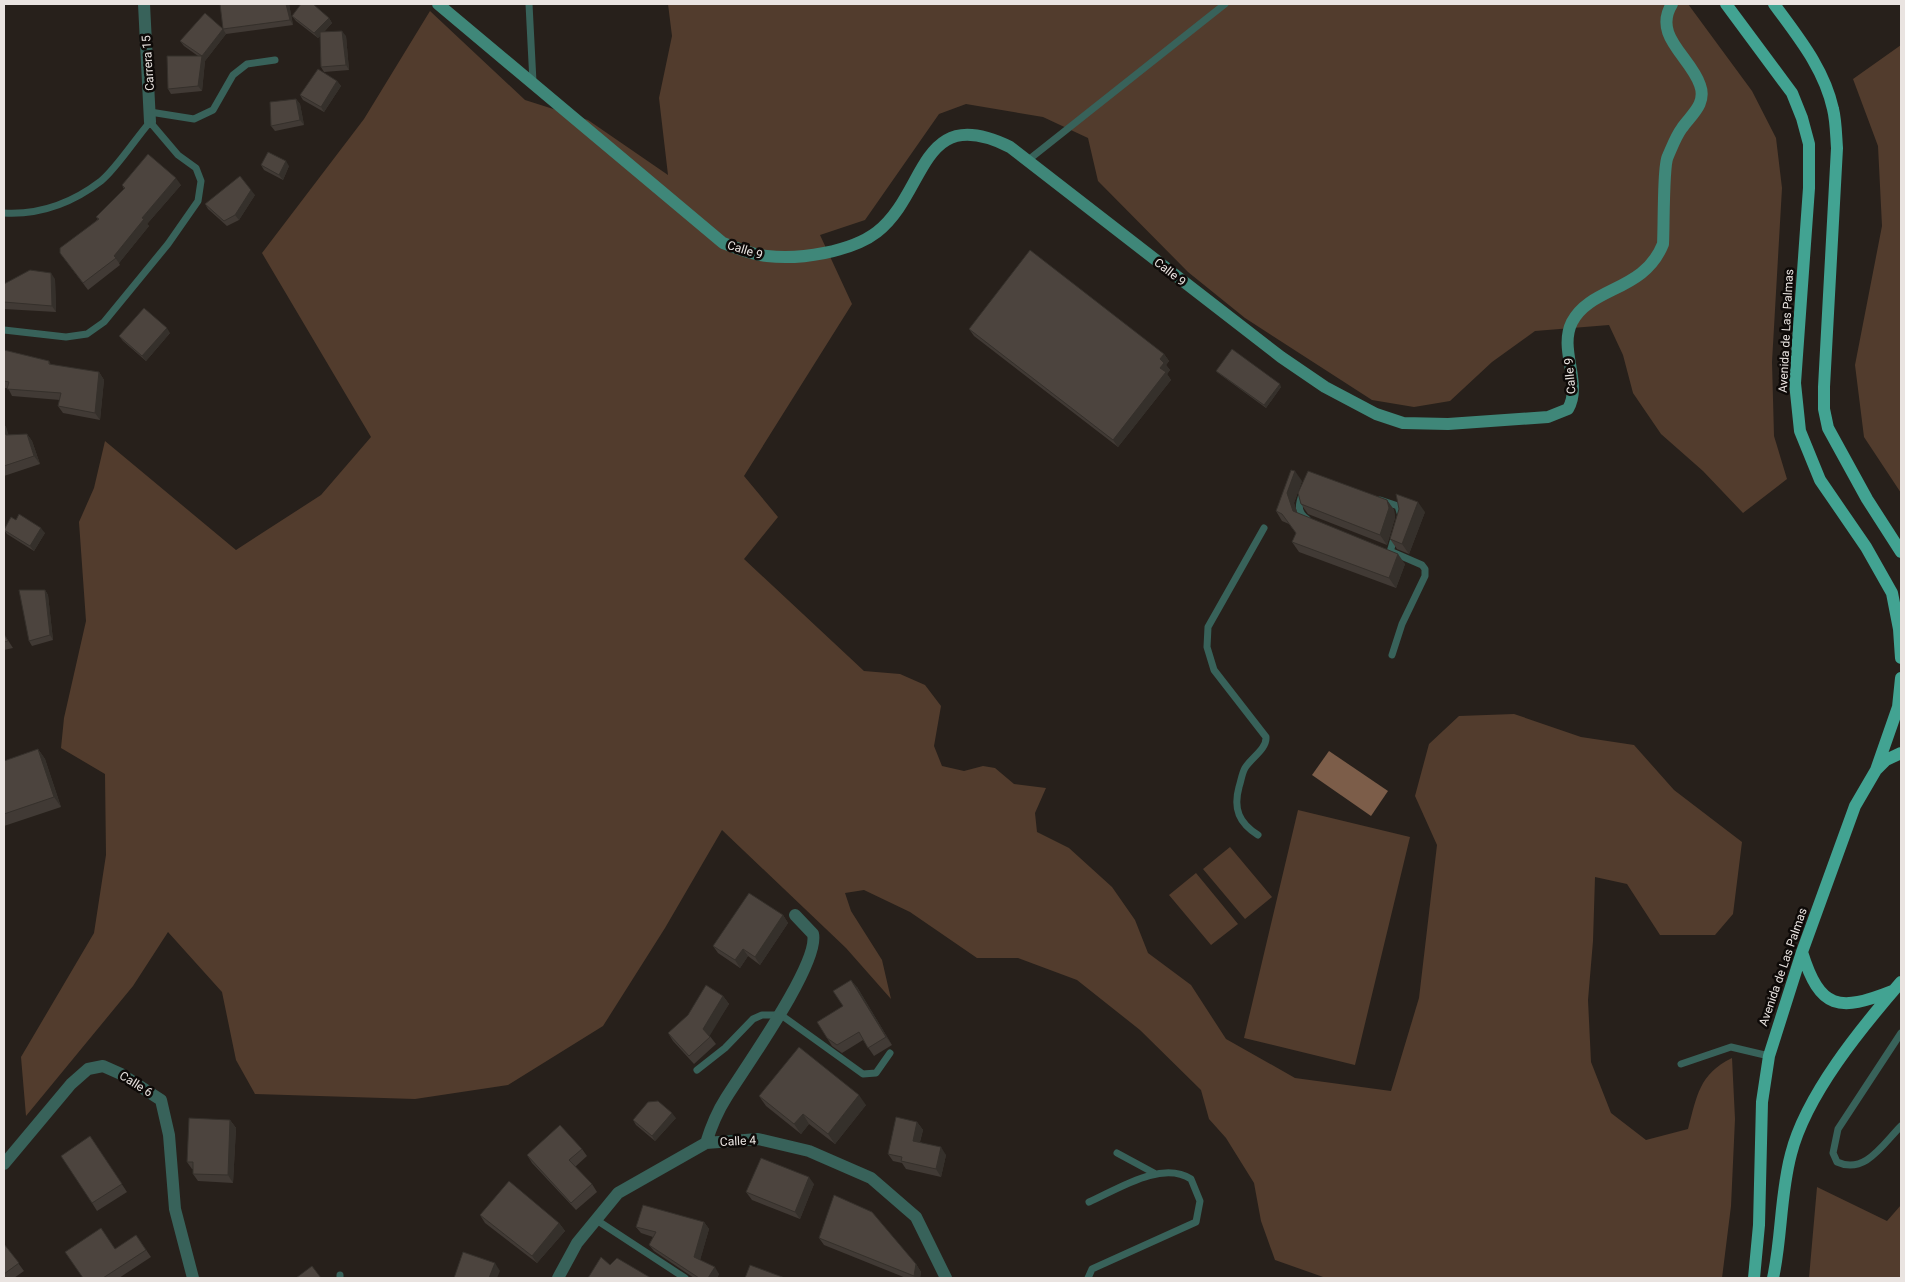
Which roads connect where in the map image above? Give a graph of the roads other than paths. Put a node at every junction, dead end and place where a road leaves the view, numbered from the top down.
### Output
1 (144, 4) edge
2 (438, 4) edge
3 (529, 4) edge
4 (1225, 4) edge
5 (1672, 4) edge
6 (1726, 4) edge
7 (1774, 4) edge
8 (275, 60) dead end
9 (533, 82) junction
10 (150, 117) junction
11 (1027, 161) junction
12 (4, 213) edge
13 (4, 330) edge
14 (1307, 483) edge
15 (1373, 497) edge
16 (1313, 522) edge
17 (1264, 528) dead end
18 (1381, 548) edge
19 (1390, 552) junction
20 (1901, 552) edge
21 (1392, 655) dead end
22 (1901, 658) edge
23 (1901, 678) edge
24 (1901, 753) edge
25 (1876, 770) junction
26 (1258, 835) dead end
27 (795, 915) dead end
28 (1802, 952) junction
29 (1897, 986) edge
30 (780, 1015) junction
31 (1901, 1033) edge
32 (890, 1053) dead end
33 (1769, 1056) junction
34 (1681, 1064) dead end
35 (697, 1070) dead end
36 (1901, 1126) edge
37 (706, 1143) junction
38 (1117, 1152) dead end
39 (4, 1164) edge
40 (1154, 1173) junction
41 (1089, 1202) dead end
42 (595, 1219) junction
43 (193, 1278) edge
44 (558, 1278) edge
45 (685, 1278) edge
46 (946, 1278) edge
47 (1088, 1278) edge
48 (1754, 1278) edge
49 (1772, 1278) edge

1 - 10 street, Carrera 15
2 - 9 street, Calle 9
3 - 9 lane
4 - 11 lane
5 - 11 street, Calle 9
6 - 22 main road, Avenida de Las Palmas
7 - 20 main road
8 - 10 lane
9 - 11 street, Calle 9
10 - 12 lane
10 - 13 lane
14 - 16 lane
15 - 19 lane
17 - 26 lane
18 - 19 lane
19 - 21 lane
23 - 25 main road, Avenida de Las Palmas
24 - 25 main road
25 - 28 main road, Avenida de Las Palmas
27 - 30 street
28 - 29 main road
28 - 33 main road, Avenida de Las Palmas
29 - 49 main road
30 - 32 lane
30 - 35 lane
30 - 37 street
31 - 36 lane
33 - 34 lane
33 - 48 main road, Avenida de Las Palmas
37 - 42 street, Calle 4
37 - 46 street, Calle 4
38 - 40 lane
39 - 43 street, Calle 6
40 - 41 lane
40 - 47 lane
42 - 44 street, Calle 4
42 - 45 lane

